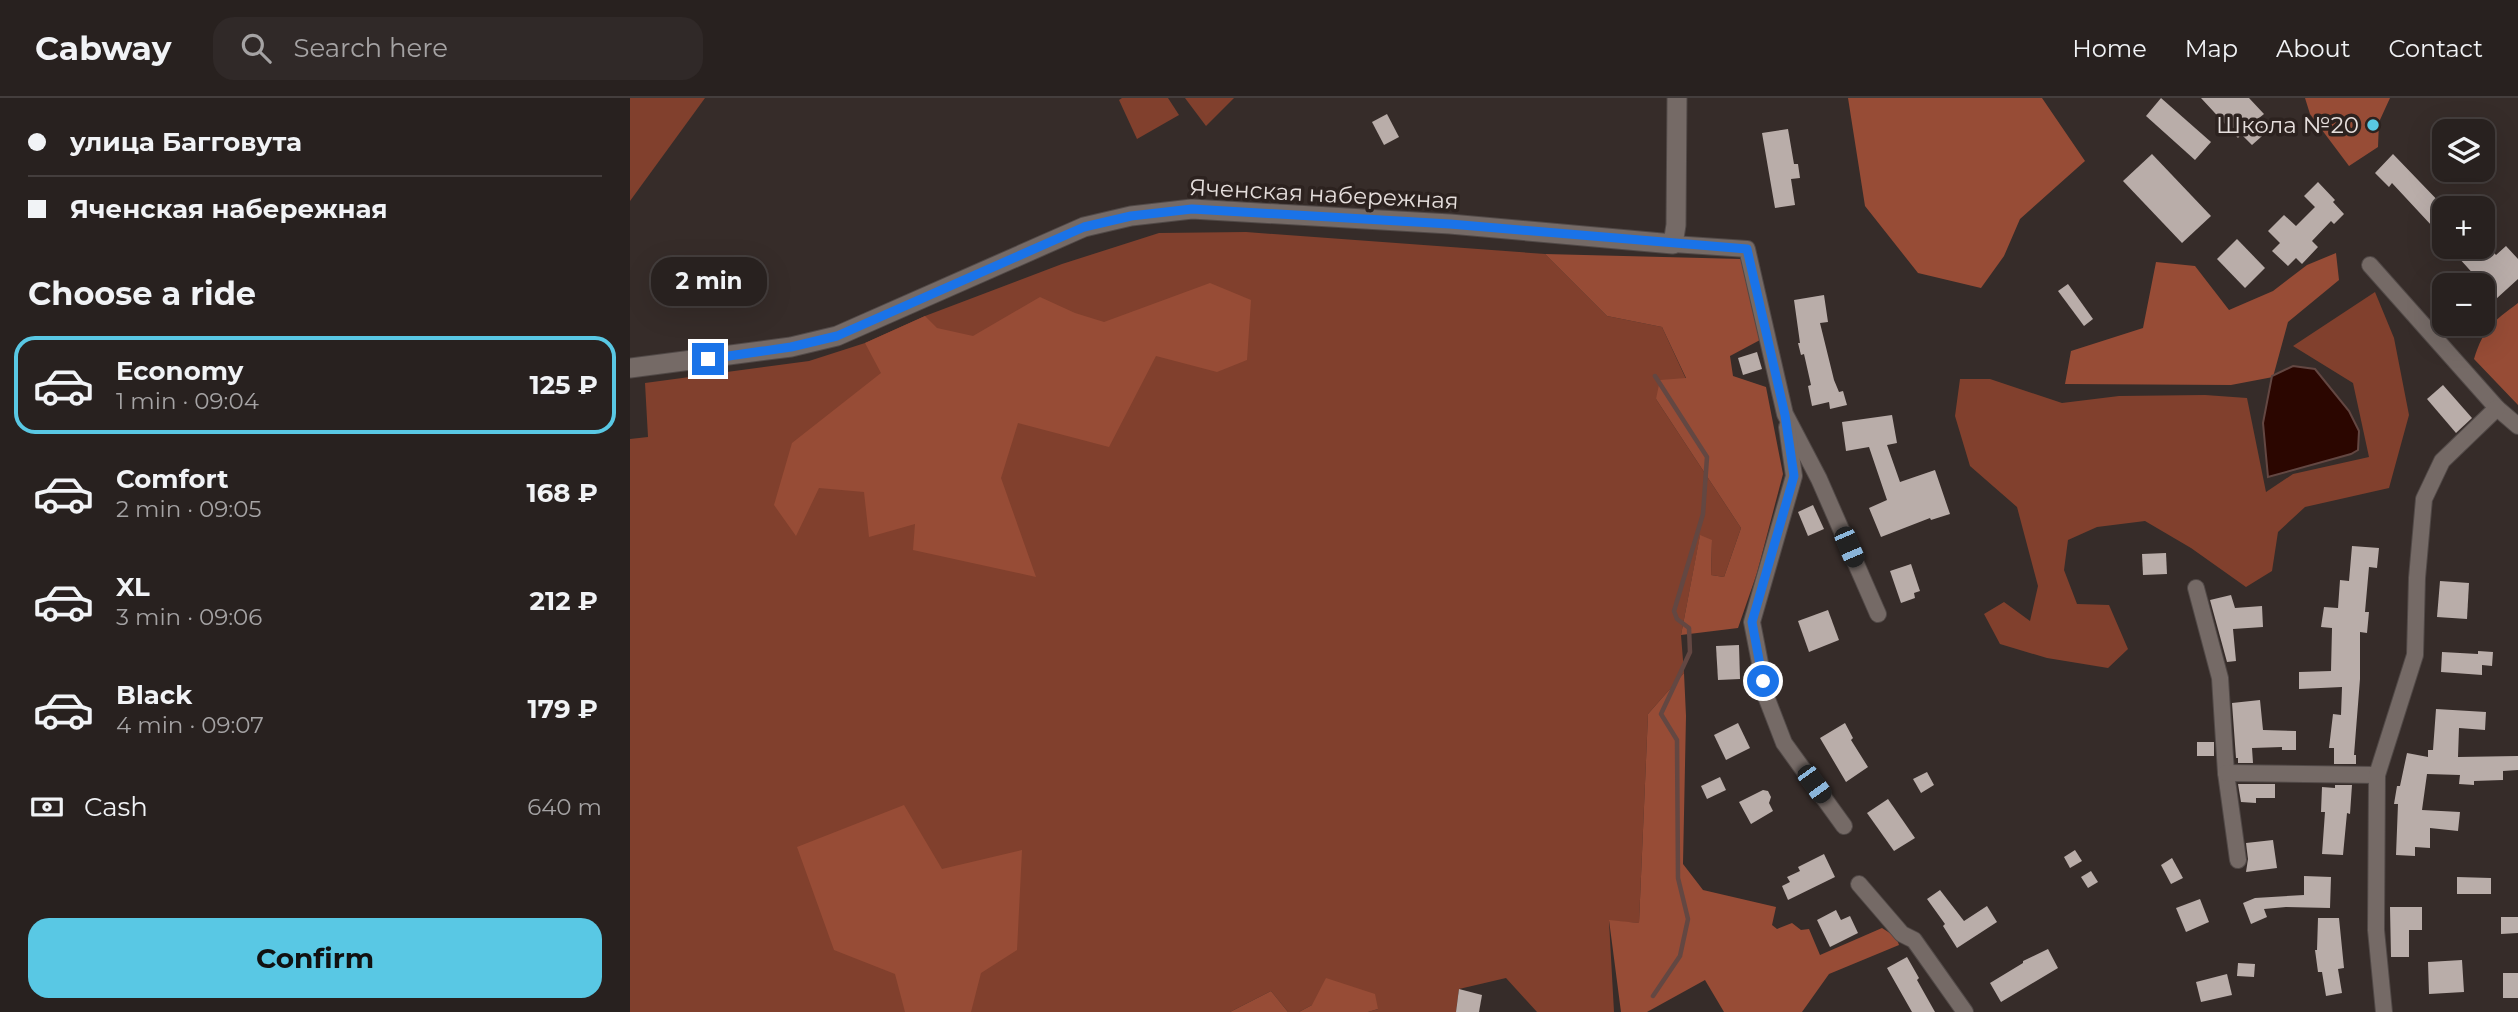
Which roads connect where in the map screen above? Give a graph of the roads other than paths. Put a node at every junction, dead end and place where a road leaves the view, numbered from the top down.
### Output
1 (1677, 98) edge
2 (1673, 244) junction
3 (2370, 265) dead end
4 (630, 368) edge
5 (2497, 408) junction
6 (1785, 415) junction
7 (2518, 426) edge
8 (2196, 589) dead end
9 (1878, 614) dead end
10 (2226, 773) junction
11 (2377, 775) junction
12 (1844, 826) dead end
13 (2238, 860) dead end
14 (1859, 884) dead end
15 (1965, 1012) edge
16 (2384, 1012) edge

1 - 2 street
2 - 4 street, Яченская набережная
2 - 6 street, Яченская набережная
3 - 5 street
5 - 7 street
5 - 11 street
6 - 9 street
6 - 12 street
8 - 10 street
10 - 11 street
10 - 13 street
11 - 16 street
14 - 15 street

